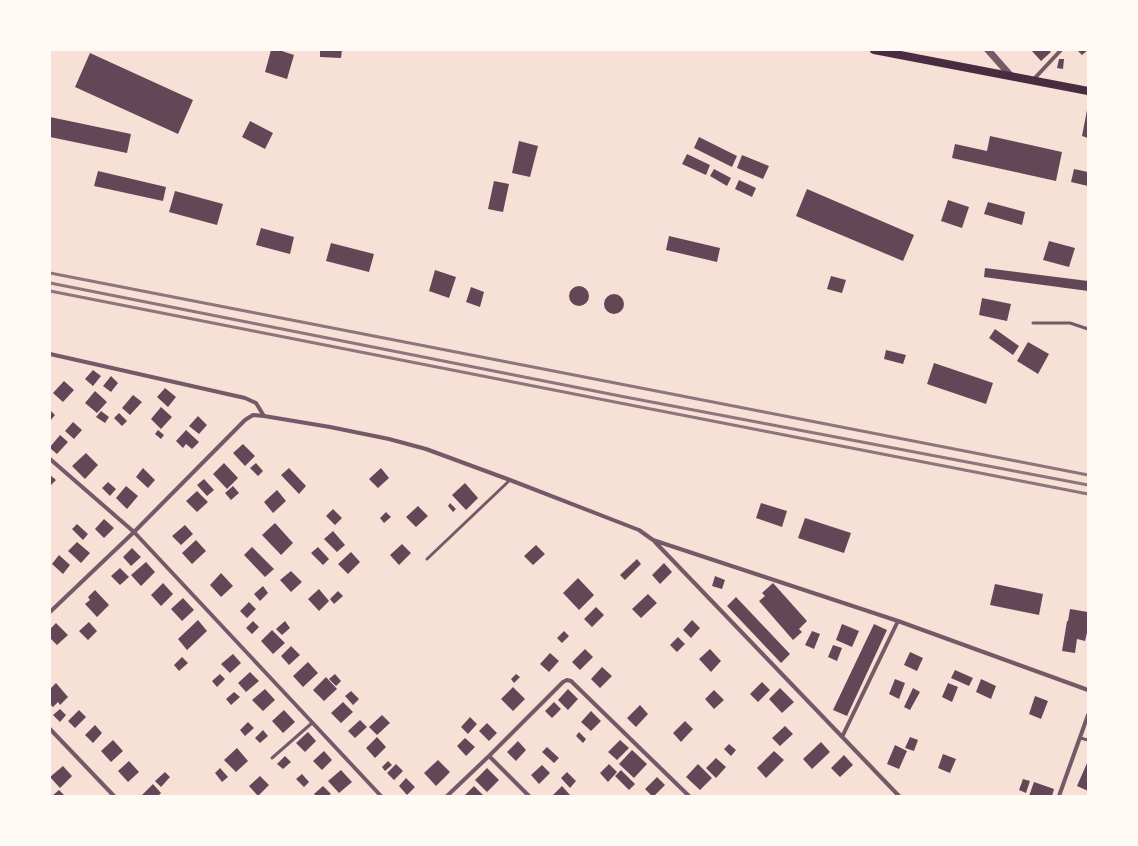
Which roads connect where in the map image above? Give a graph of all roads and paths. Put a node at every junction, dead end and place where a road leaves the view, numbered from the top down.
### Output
1 (874, 50) edge
2 (988, 50) edge
3 (1061, 50) edge
4 (1011, 76) junction
5 (1032, 80) junction
6 (1088, 91) edge
7 (1033, 323) dead end
8 (1088, 329) edge
9 (50, 354) edge
10 (264, 416) junction
11 (50, 459) edge
12 (510, 480) junction
13 (134, 532) junction
14 (653, 540) junction
15 (427, 560) dead end
16 (50, 612) edge
17 (898, 621) junction
18 (1088, 690) edge
19 (1088, 715) edge
20 (312, 722) junction
21 (50, 729) edge
22 (842, 737) junction
23 (1080, 738) junction
24 (1088, 740) edge
25 (489, 756) junction
26 (272, 758) dead end
27 (114, 796) edge
28 (381, 796) edge
29 (447, 796) edge
30 (529, 796) edge
31 (689, 796) edge
32 (899, 796) edge
33 (1060, 796) edge

1 - 4 main road
2 - 4 street
3 - 5 street
4 - 5 main road
5 - 6 main road
7 - 8 lane
9 - 10 street
10 - 12 street
10 - 13 street
11 - 13 street
12 - 14 street
12 - 15 lane
13 - 16 street
13 - 20 street
14 - 17 street
14 - 22 street
17 - 18 street
17 - 22 street
19 - 23 street
20 - 26 lane
20 - 28 street
21 - 27 street
22 - 32 street
23 - 24 lane
23 - 33 street
25 - 29 street
25 - 30 street
25 - 31 street

